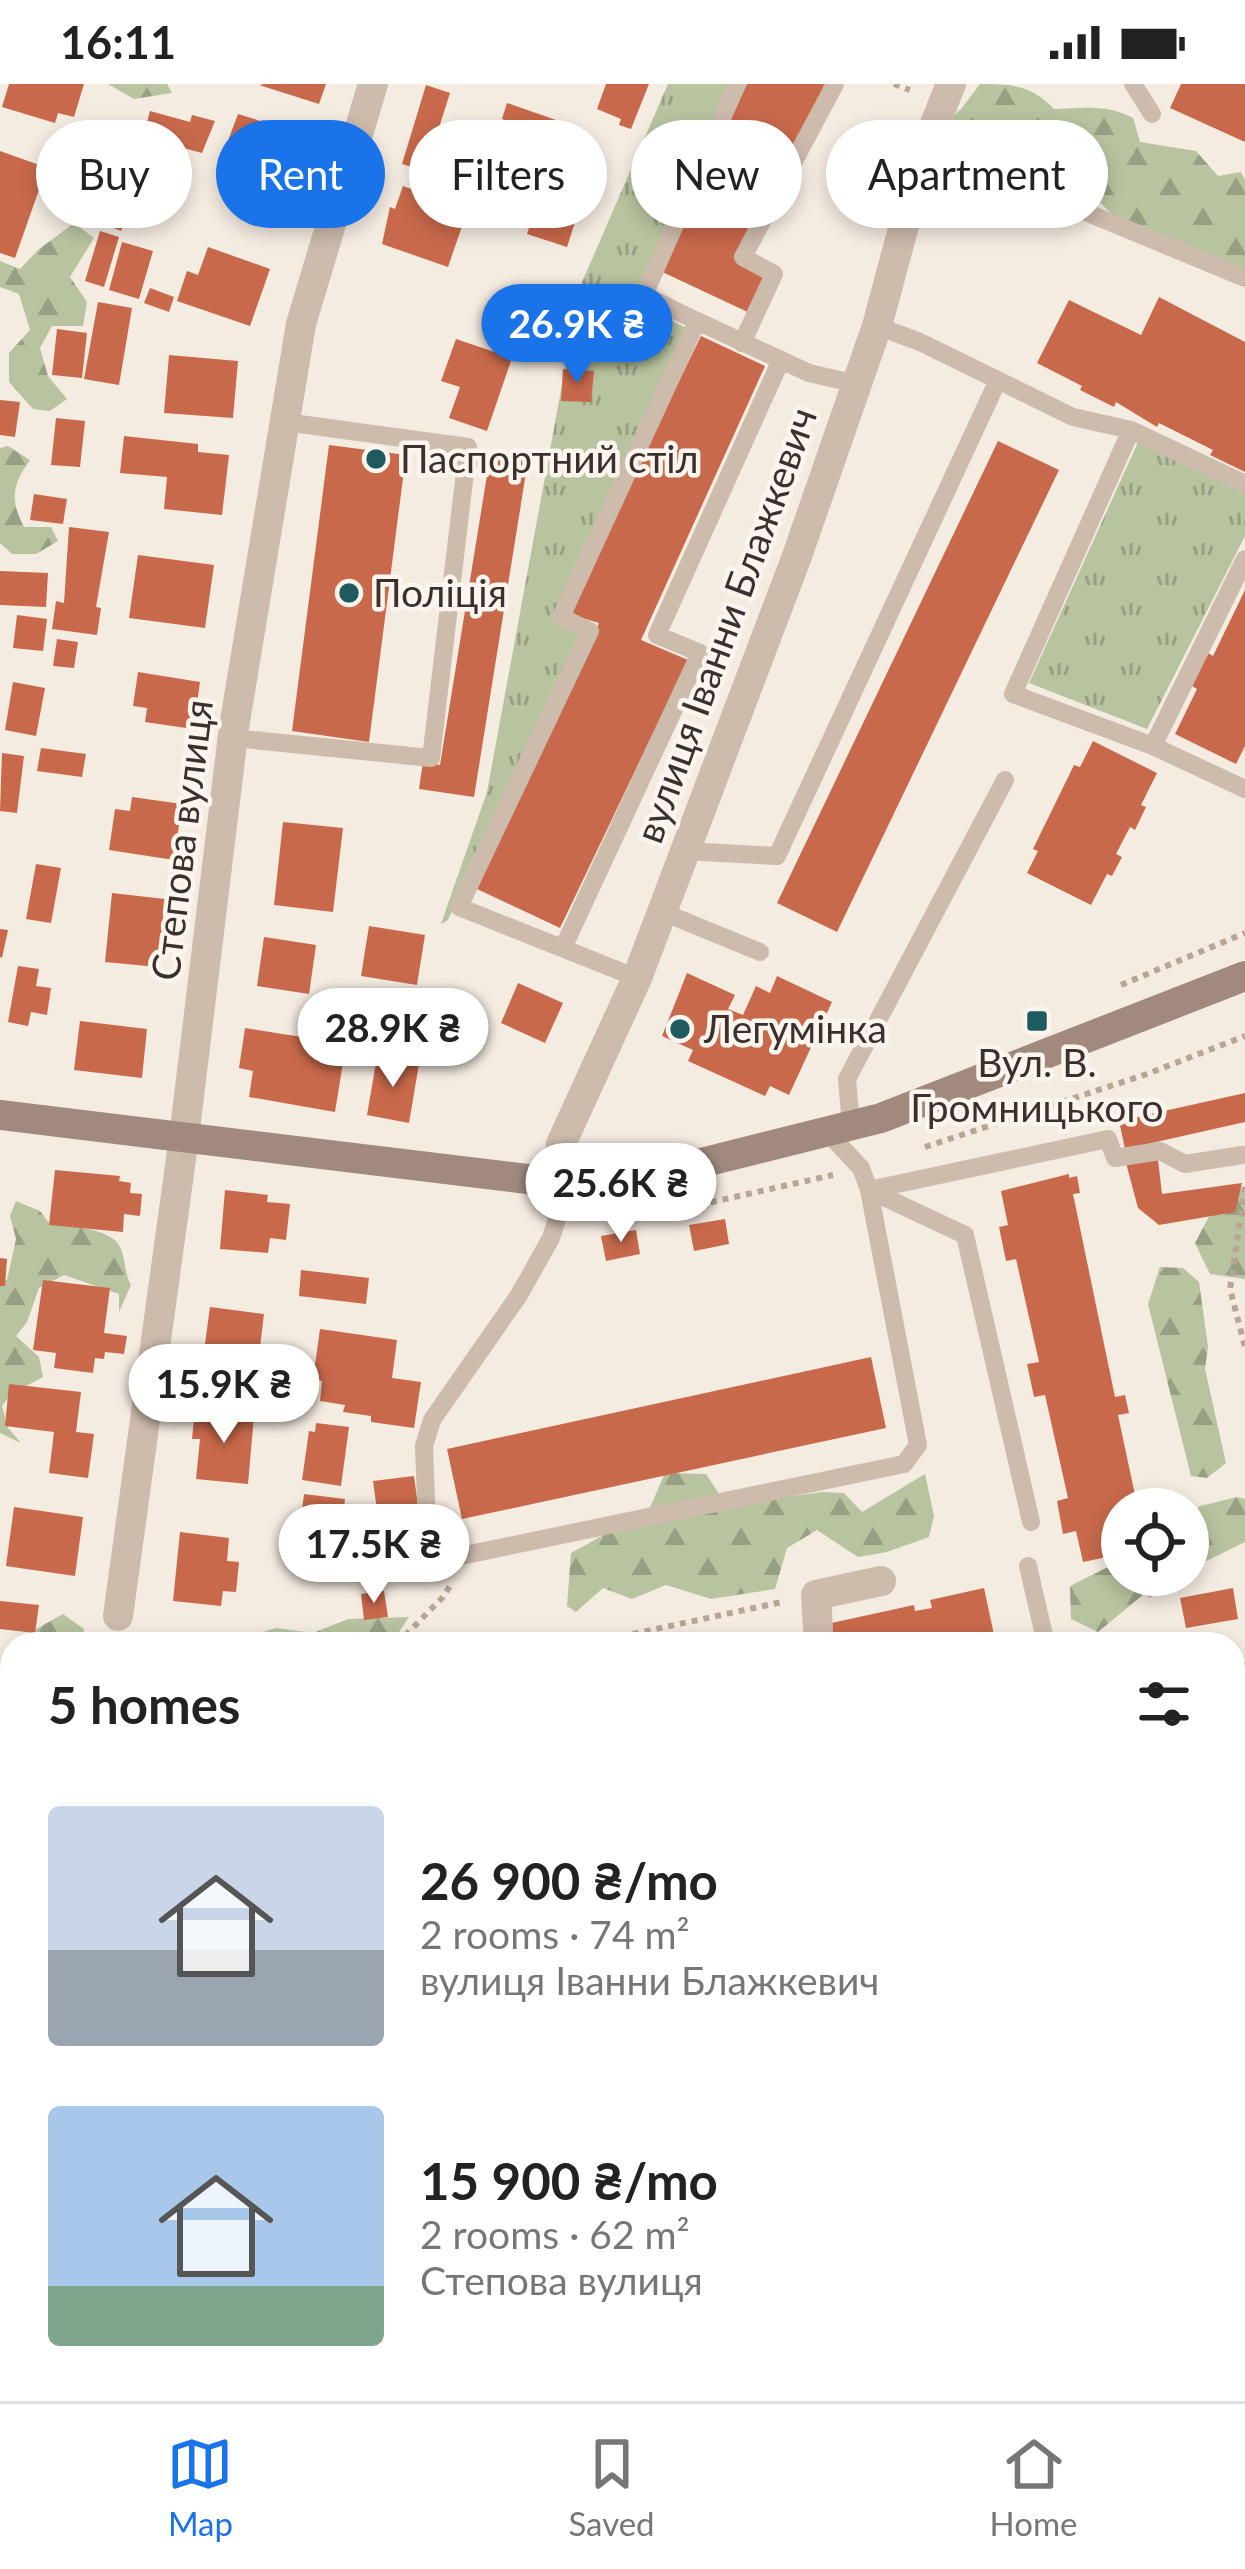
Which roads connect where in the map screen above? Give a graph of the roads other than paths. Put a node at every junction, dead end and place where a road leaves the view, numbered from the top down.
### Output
1 (373, 84) edge
2 (737, 84) edge
3 (839, 84) edge
4 (852, 84) edge
5 (951, 84) edge
6 (1133, 84) edge
7 (1152, 114) dead end
8 (936, 120) edge
9 (1108, 221) edge
10 (903, 228) edge
11 (1245, 278) edge
12 (697, 320) junction
13 (877, 326) junction
14 (742, 343) junction
15 (781, 360) junction
16 (998, 380) junction
17 (857, 383) junction
18 (285, 422) junction
19 (1131, 430) junction
20 (1245, 484) edge
21 (1245, 559) edge
22 (233, 738) junction
23 (1154, 746) junction
24 (1005, 780) dead end
25 (1245, 789) edge
26 (683, 851) junction
27 (660, 911) junction
28 (562, 948) junction
29 (760, 952) dead end
30 (1245, 976) edge
31 (638, 978) junction
32 (0, 1115) edge
33 (839, 1129) junction
34 (184, 1137) junction
35 (1242, 1155) edge
36 (568, 1184) junction
37 (869, 1190) junction
38 (1031, 1522) dead end
39 (1028, 1566) dead end
40 (881, 1581) dead end
41 (118, 1616) dead end
42 (818, 1629) dead end
43 (1043, 1632) edge

1 - 18 street, Степова вулиця
2 - 12 lane
3 - 4 lane
3 - 14 lane
5 - 8 street, вулиця Іванни Блажкевич
6 - 7 lane
9 - 11 lane
10 - 13 street, вулиця Іванни Блажкевич
12 - 14 lane
12 - 28 lane
13 - 16 lane
13 - 17 street, вулиця Іванни Блажкевич
14 - 15 lane
15 - 17 lane
15 - 28 lane
16 - 19 lane
16 - 26 lane
17 - 26 street, вулиця Іванни Блажкевич
18 - 22 street, Степова вулиця
18 - 22 lane
19 - 20 lane
19 - 23 lane
21 - 23 lane
22 - 34 street, Степова вулиця
23 - 25 lane
24 - 33 lane
26 - 27 street, вулиця Іванни Блажкевич
27 - 29 lane
27 - 31 street, вулиця Іванни Блажкевич
28 - 31 lane
30 - 33 main road
31 - 36 street, вулиця Іванни Блажкевич
32 - 34 main road
33 - 36 main road
33 - 37 lane
34 - 36 main road
34 - 41 street, Степова вулиця
35 - 37 lane
36 - 37 lane
37 - 38 lane
39 - 43 lane
40 - 42 street

